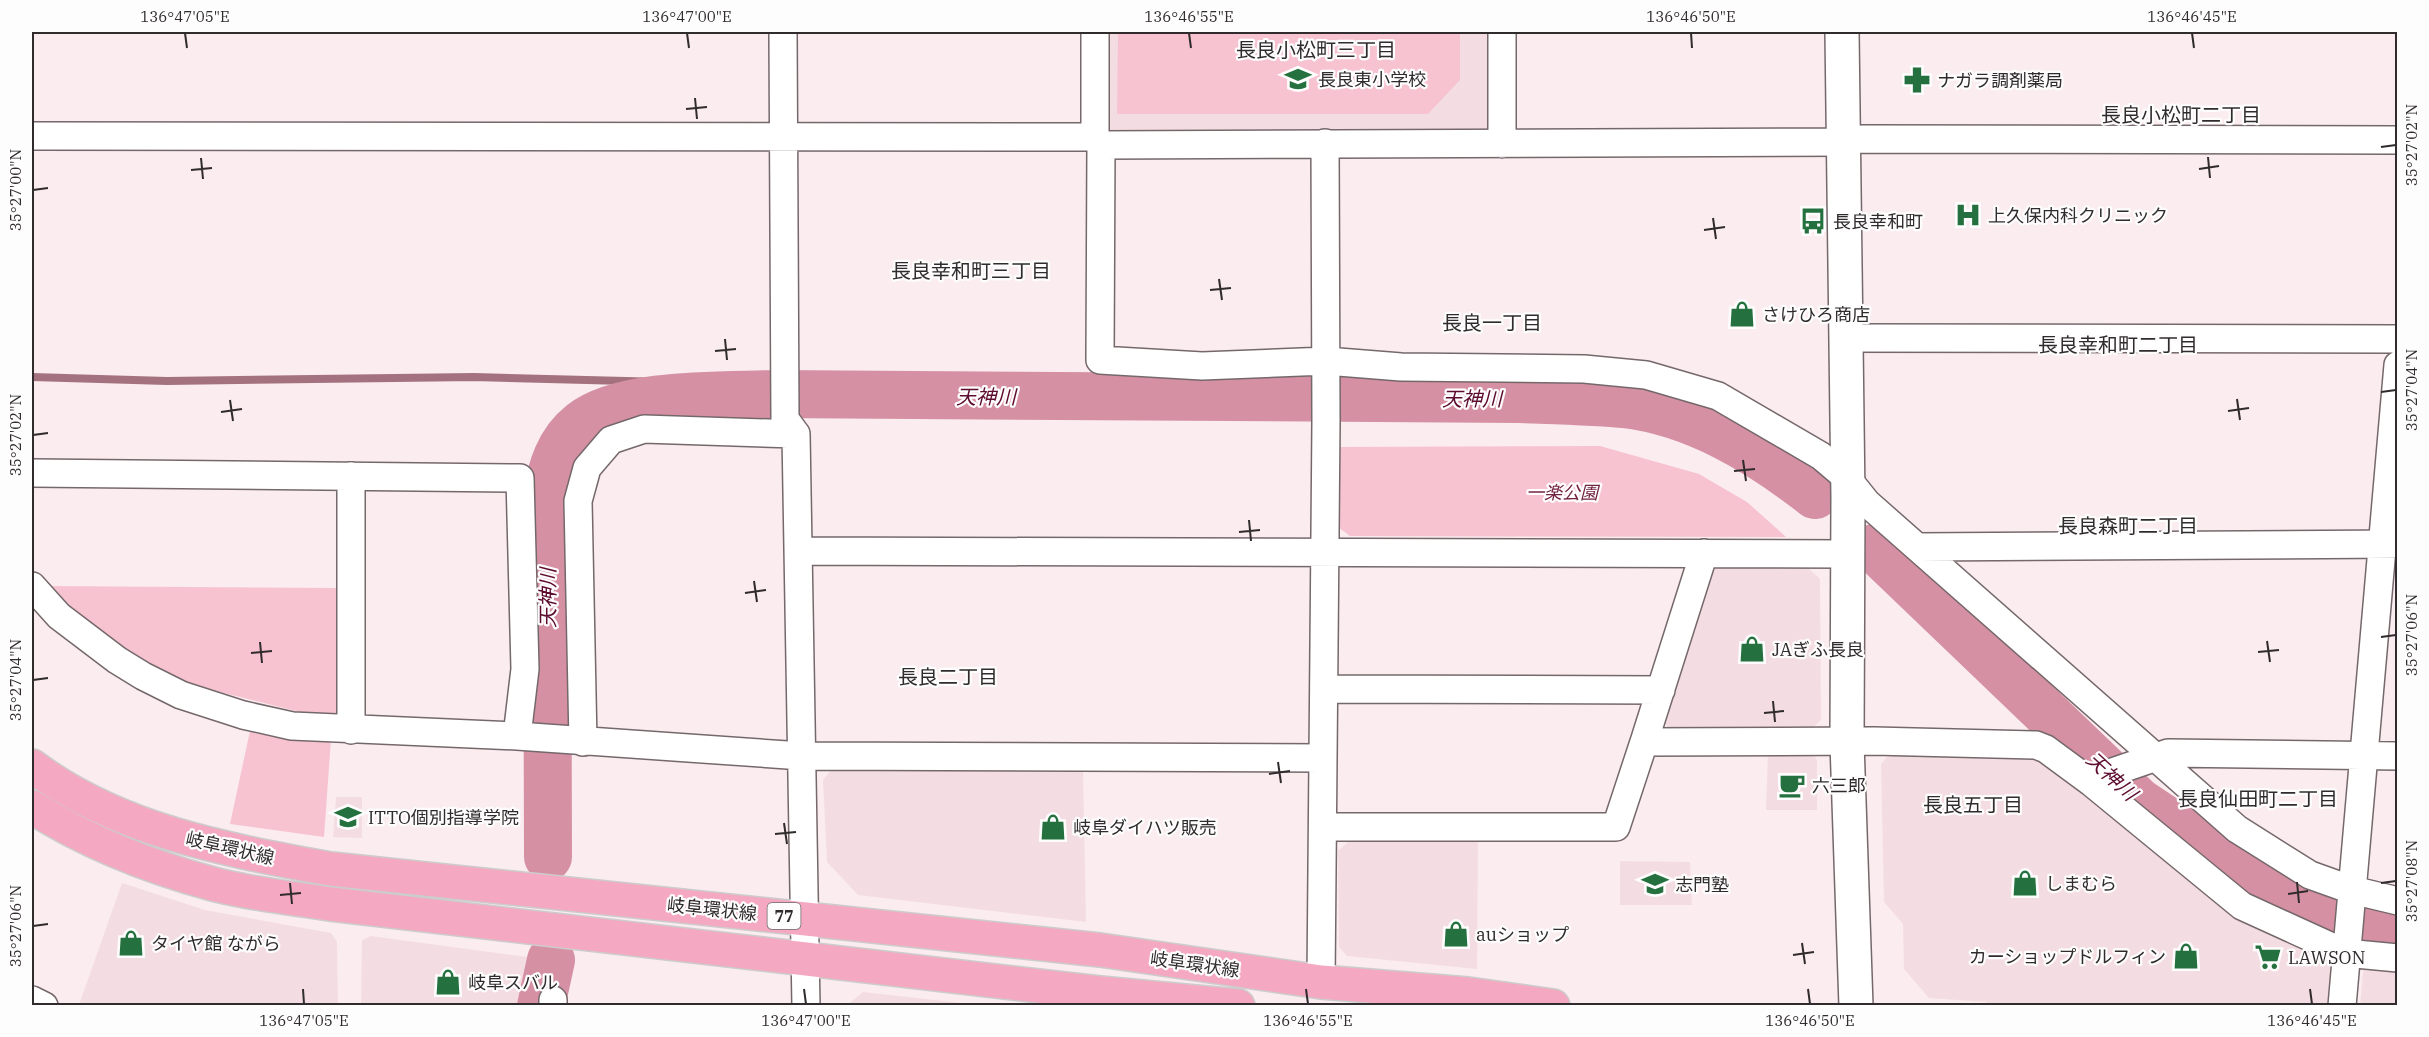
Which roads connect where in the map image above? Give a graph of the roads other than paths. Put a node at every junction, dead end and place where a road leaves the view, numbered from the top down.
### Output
1 (783, 32) edge
2 (1095, 32) edge
3 (1502, 32) edge
4 (1842, 32) edge
5 (32, 136) edge
6 (783, 137) junction
7 (2397, 140) edge
8 (1098, 141) junction
9 (1843, 142) junction
10 (1325, 143) junction
11 (1502, 144) junction
12 (1845, 338) junction
13 (2397, 339) edge
14 (2397, 365) edge
15 (1326, 368) junction
16 (791, 426) junction
17 (32, 473) edge
18 (351, 476) junction
19 (1848, 488) junction
20 (2390, 544) edge
21 (1918, 547) junction
22 (798, 551) junction
23 (1325, 552) junction
24 (1848, 552) junction
25 (1704, 553) junction
26 (32, 586) edge
27 (1324, 689) junction
28 (1660, 690) junction
29 (351, 730) junction
30 (525, 737) junction
31 (575, 741) junction
32 (1644, 742) junction
33 (1847, 743) junction
34 (2365, 755) junction
35 (801, 756) junction
36 (2397, 756) edge
37 (1323, 758) junction
38 (2150, 758) junction
39 (32, 766) edge
40 (2095, 780) junction
41 (32, 807) edge
42 (1323, 827) junction
43 (2351, 895) junction
44 (2397, 902) edge
45 (804, 918) junction
46 (2345, 948) junction
47 (805, 958) junction
48 (2397, 958) edge
49 (1321, 982) junction
50 (1100, 999) edge
51 (32, 1000) edge
52 (44, 1005) edge
53 (806, 1005) edge
54 (1239, 1005) edge
55 (1553, 1005) edge
56 (1856, 1005) edge
57 (2342, 1005) edge

1 - 6 street
2 - 8 street
3 - 11 street
4 - 9 street
5 - 6 street
6 - 8 street
6 - 16 street
7 - 9 street
8 - 10 street
8 - 15 street
9 - 11 street
9 - 12 street
10 - 11 street
10 - 15 street
12 - 13 street
12 - 19 street
14 - 20 street
15 - 19 street
15 - 23 street
16 - 22 street
16 - 31 street
17 - 18 street
18 - 29 street
18 - 30 street
19 - 21 street
19 - 24 street
20 - 21 street
20 - 34 street
21 - 38 street
22 - 23 street
22 - 35 street
23 - 25 street
23 - 27 street
24 - 25 street
24 - 33 street
25 - 28 street
26 - 29 street
27 - 28 street
27 - 37 street
28 - 32 street
29 - 30 street
30 - 31 street
31 - 35 street
32 - 33 street
32 - 42 street
33 - 40 street
33 - 56 street
34 - 36 street
34 - 38 street
34 - 43 street
35 - 37 street
35 - 45 street
37 - 42 street
38 - 40 street
38 - 43 street
39 - 45 main road, 岐阜環状線 / 77
40 - 46 street
41 - 47 main road, 岐阜環状線 / 77
42 - 49 street
43 - 44 street
43 - 46 street
45 - 47 street
45 - 49 main road, 岐阜環状線 / 77
46 - 48 street
46 - 57 street
47 - 50 main road, 岐阜環状線 / 77
47 - 53 street
49 - 55 main road, 岐阜環状線 / 77
50 - 54 main road, 岐阜環状線 / 77
51 - 52 street

